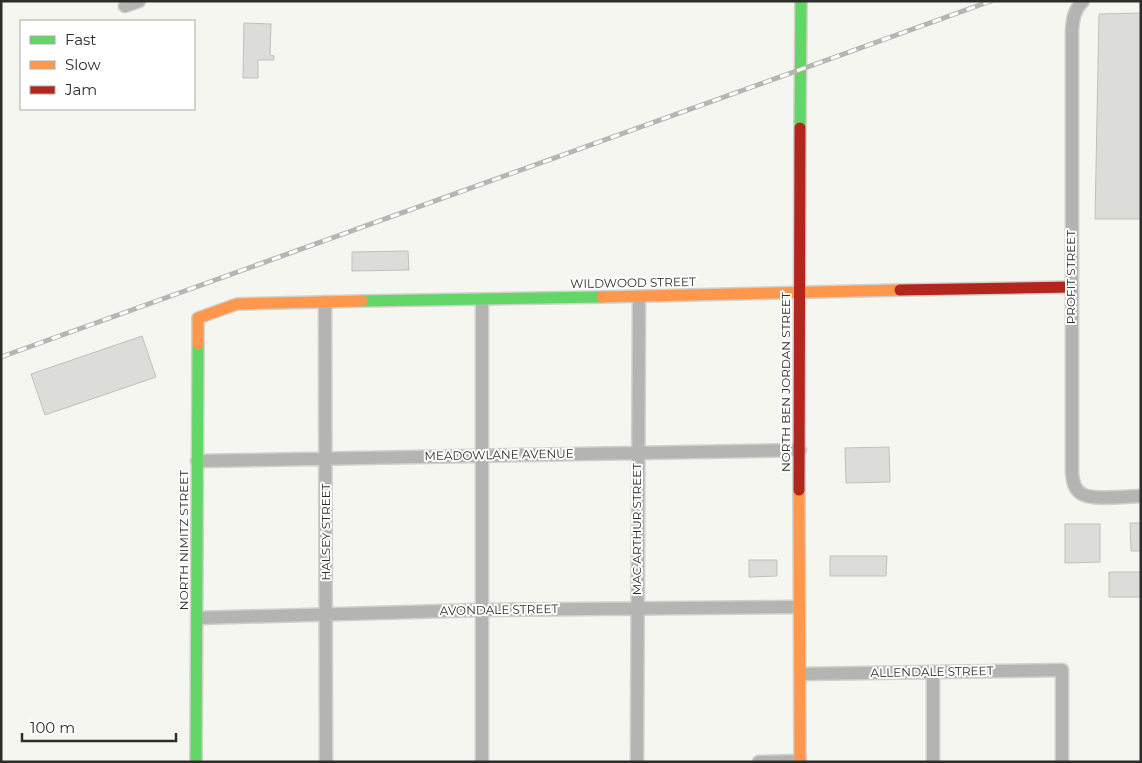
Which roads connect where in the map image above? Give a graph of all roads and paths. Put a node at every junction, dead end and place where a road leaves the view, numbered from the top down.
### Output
1 (139, 1) edge
2 (801, 1) edge
3 (1083, 1) edge
4 (125, 6) dead end
5 (1071, 288) junction
6 (799, 293) junction
7 (639, 297) junction
8 (482, 300) junction
9 (325, 302) junction
10 (198, 318) joint
11 (800, 450) junction
12 (637, 453) junction
13 (483, 455) junction
14 (325, 460) junction
15 (197, 462) junction
16 (1141, 496) edge
17 (800, 607) junction
18 (638, 608) junction
19 (481, 610) junction
20 (326, 614) junction
21 (198, 618) junction
22 (933, 672) junction
23 (801, 674) junction
24 (800, 761) edge
25 (196, 762) edge
26 (326, 762) edge
27 (482, 762) edge
28 (637, 762) edge
29 (759, 762) edge
30 (933, 762) edge
31 (1062, 762) edge

1 - 4 street
2 - 6 street, NORTH BEN JORDAN STREET
3 - 5 street, PROFIT STREET
5 - 6 street, WILDWOOD STREET
5 - 16 street, PROFIT STREET
6 - 7 street, WILDWOOD STREET
6 - 11 street, NORTH BEN JORDAN STREET
7 - 8 street, WILDWOOD STREET
7 - 12 street, MAC ARTHUR STREET
8 - 9 street, WILDWOOD STREET
8 - 13 street
9 - 10 street, WILDWOOD STREET
9 - 14 street, HALSEY STREET
10 - 15 street, NORTH NIMITZ STREET
11 - 12 street, MEADOWLANE AVENUE
11 - 17 street, NORTH BEN JORDAN STREET
12 - 13 street, MEADOWLANE AVENUE
12 - 18 street, MAC ARTHUR STREET
13 - 14 street, MEADOWLANE AVENUE
13 - 19 street
14 - 15 street, MEADOWLANE AVENUE
14 - 20 street, HALSEY STREET
15 - 21 street, NORTH NIMITZ STREET
17 - 18 street, AVONDALE STREET
17 - 23 street, NORTH BEN JORDAN STREET
18 - 19 street, AVONDALE STREET
18 - 28 street, MAC ARTHUR STREET
19 - 20 street, AVONDALE STREET
19 - 27 street
20 - 21 street, AVONDALE STREET
20 - 26 street, HALSEY STREET
21 - 25 street, NORTH NIMITZ STREET
22 - 23 street, ALLENDALE STREET
22 - 30 street
22 - 31 street, ALLENDALE STREET
23 - 24 street, NORTH BEN JORDAN STREET
24 - 29 street

